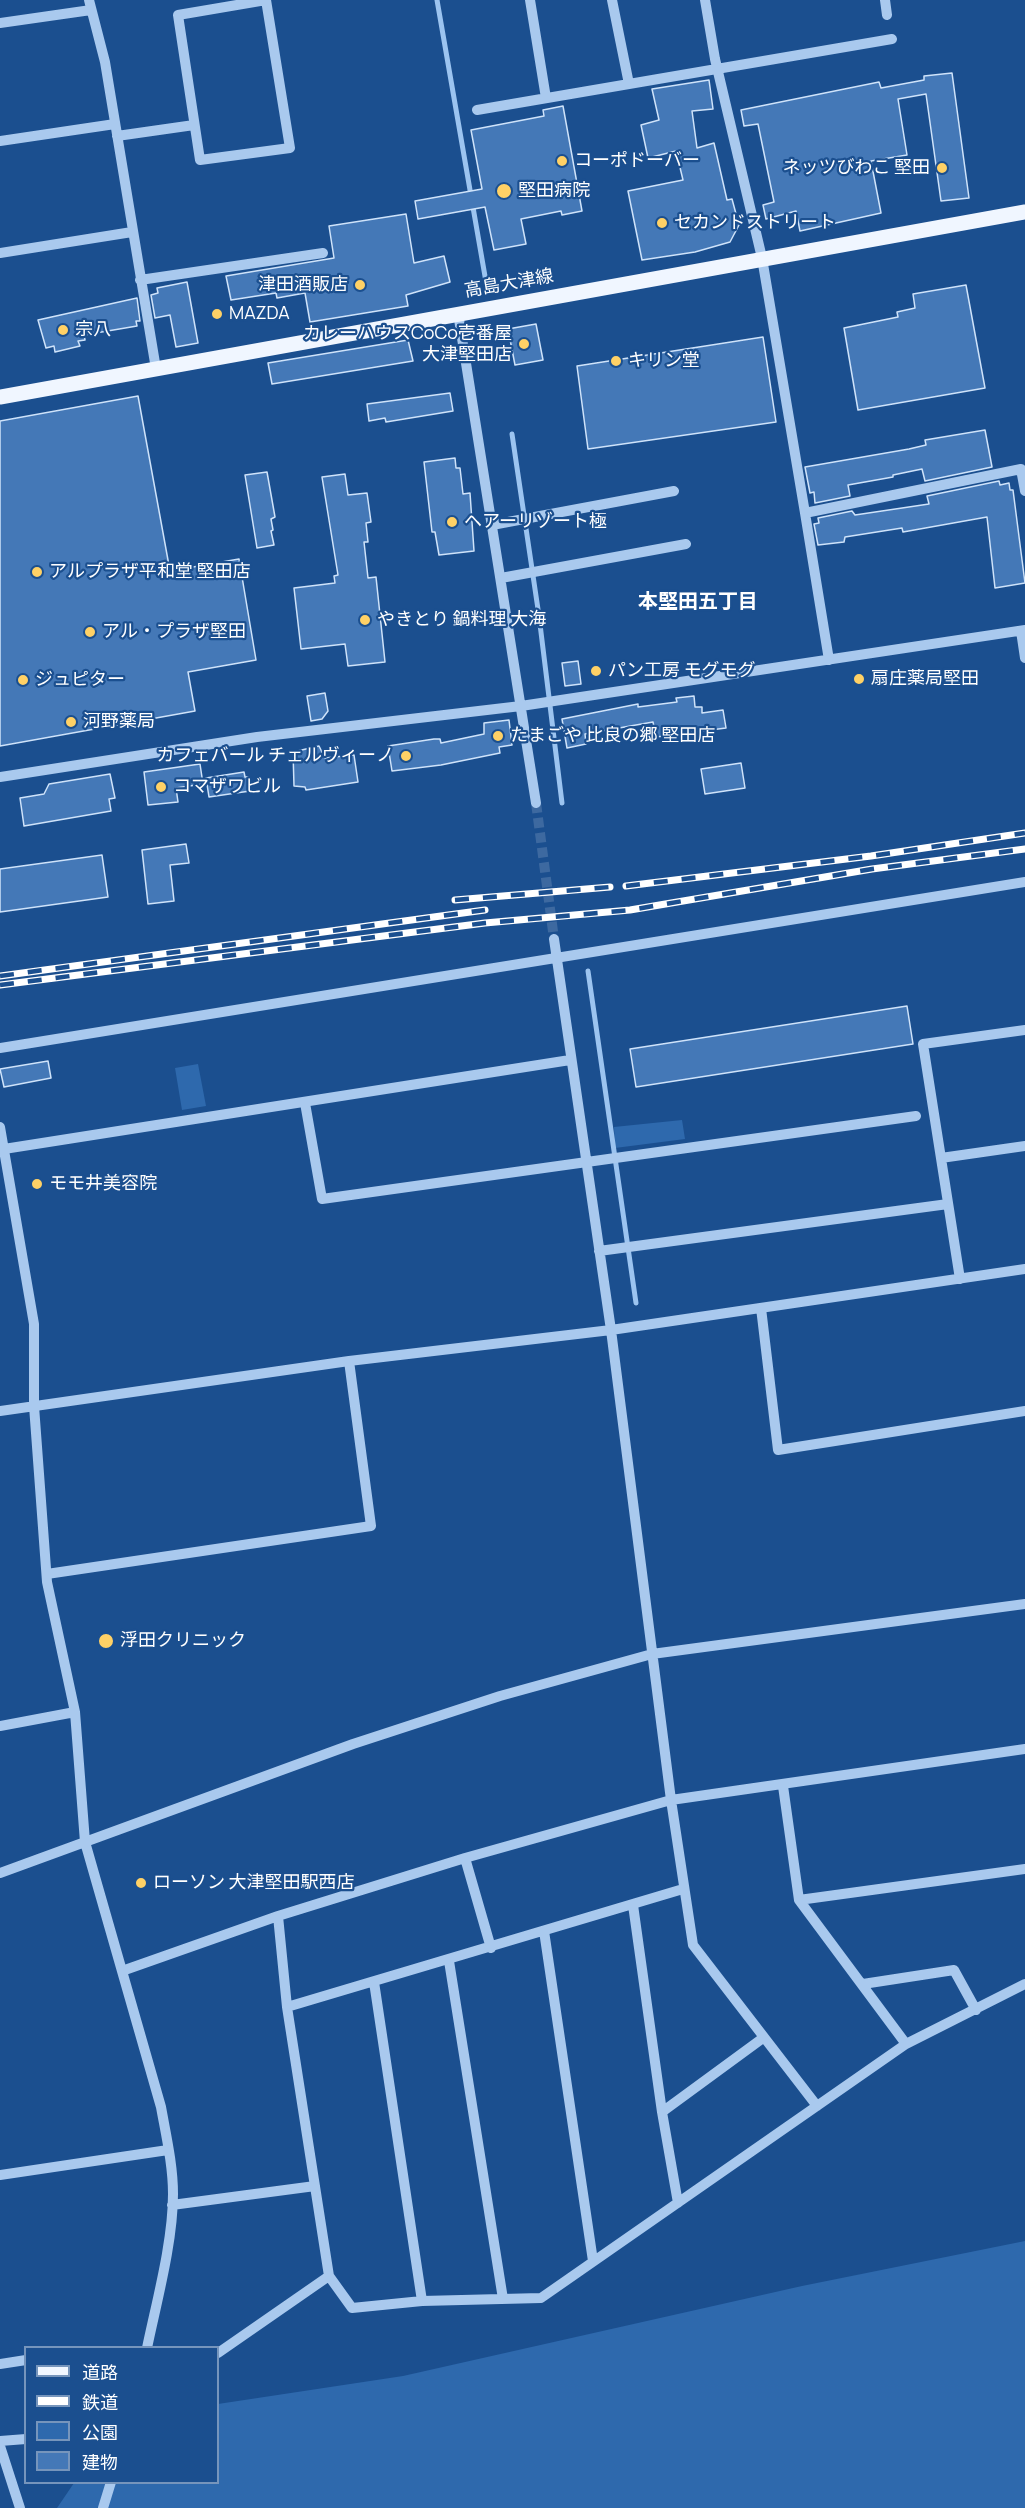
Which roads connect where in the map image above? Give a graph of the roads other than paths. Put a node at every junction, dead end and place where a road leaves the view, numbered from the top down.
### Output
1 (266, 0) edge
2 (530, 0) edge
3 (612, 0) edge
4 (705, 0) edge
5 (885, 0) edge
6 (90, 5) edge
7 (887, 15) dead end
8 (0, 23) edge
9 (892, 39) dead end
10 (718, 69) junction
11 (629, 84) junction
12 (546, 98) junction
13 (477, 110) dead end
14 (115, 124) junction
15 (194, 125) junction
16 (117, 136) junction
17 (0, 141) edge
18 (1025, 212) edge
19 (132, 232) junction
20 (0, 253) edge
21 (323, 253) dead end
22 (762, 258) junction
23 (140, 280) junction
24 (458, 313) junction
25 (156, 369) junction
26 (0, 397) edge
27 (674, 490) dead end
28 (1025, 491) edge
29 (805, 513) junction
30 (492, 525) junction
31 (686, 544) dead end
32 (501, 578) junction
33 (1023, 631) edge
34 (1025, 658) edge
35 (829, 660) junction
36 (521, 706) junction
37 (0, 777) edge
38 (536, 803) tunnel mouth
39 (1025, 882) edge
40 (554, 939) tunnel mouth
41 (556, 959) junction
42 (1025, 1029) edge
43 (0, 1048) edge
44 (570, 1060) junction
45 (305, 1103) junction
46 (916, 1116) dead end
47 (0, 1127) edge
48 (1025, 1146) edge
49 (4, 1149) junction
50 (941, 1158) junction
51 (586, 1164) junction
52 (948, 1204) junction
53 (599, 1251) junction
54 (1025, 1269) edge
55 (960, 1279) junction
56 (761, 1308) junction
57 (611, 1330) junction
58 (349, 1361) junction
59 (34, 1406) junction
60 (0, 1411) edge
61 (1025, 1412) edge
62 (47, 1574) junction
63 (1025, 1604) edge
64 (651, 1654) junction
65 (75, 1712) junction
66 (0, 1726) edge
67 (1025, 1749) edge
68 (783, 1786) junction
69 (671, 1800) junction
70 (85, 1842) junction
71 (465, 1858) junction
72 (1025, 1869) edge
73 (0, 1873) edge
74 (683, 1889) junction
75 (799, 1900) junction
76 (633, 1905) junction
77 (278, 1916) junction
78 (544, 1930) junction
79 (491, 1948) junction
80 (449, 1961) junction
81 (122, 1971) junction
82 (374, 1982) junction
83 (863, 1984) junction
84 (1025, 1984) edge
85 (288, 2007) junction
86 (976, 2010) junction
87 (763, 2038) junction
88 (906, 2044) junction
89 (817, 2106) junction
90 (662, 2112) junction
91 (168, 2150) junction
92 (0, 2175) edge
93 (315, 2186) junction
94 (678, 2203) junction
95 (172, 2205) junction
96 (593, 2261) junction
97 (329, 2276) junction
98 (503, 2299) junction
99 (422, 2301) junction
100 (147, 2346) edge
101 (219, 2352) edge
102 (24, 2360) edge
103 (0, 2364) edge
104 (24, 2439) edge
105 (0, 2444) edge
106 (110, 2484) edge
107 (20, 2508) edge
108 (103, 2508) edge

1 - 15 street
1 - 15 street
2 - 12 street
3 - 11 street
4 - 10 street
5 - 7 street
6 - 8 street
6 - 14 street
9 - 10 street
10 - 11 street
10 - 22 street
11 - 12 street
12 - 13 street
14 - 16 street
14 - 17 street
15 - 16 street
16 - 19 street
18 - 22 main road, 高島大津線
19 - 20 street
19 - 23 street
21 - 23 street
22 - 24 main road, 高島大津線
22 - 29 street
23 - 25 street
24 - 25 main road, 高島大津線
24 - 30 street
25 - 26 main road, 高島大津線
27 - 30 street
28 - 29 street
29 - 35 street
30 - 32 street
31 - 32 street
32 - 36 street
33 - 34 street
33 - 35 street
35 - 36 street
36 - 37 street
36 - 38 street
39 - 41 street
40 - 41 street
41 - 43 street
41 - 44 street
42 - 50 street
44 - 45 street
44 - 51 street
45 - 49 street
45 - 51 street
46 - 51 street
47 - 49 street
48 - 50 street
49 - 59 street
50 - 52 street
51 - 53 street
52 - 53 street
52 - 55 street
53 - 57 street
54 - 55 street
55 - 56 street
56 - 57 street
56 - 61 street
57 - 58 street
57 - 64 street
58 - 59 street
58 - 62 street
59 - 60 street
59 - 62 street
62 - 65 street
63 - 64 street
64 - 69 street
64 - 70 street
65 - 66 street
65 - 70 street
67 - 68 street
68 - 69 street
68 - 75 street
69 - 71 street
69 - 74 street
70 - 73 street
70 - 81 street
71 - 77 street
71 - 79 street
72 - 75 street
74 - 76 street
74 - 87 street
75 - 83 street
76 - 78 street
76 - 90 street
77 - 81 street
77 - 85 street
78 - 79 street
78 - 96 street
79 - 80 street
80 - 82 street
80 - 98 street
81 - 91 street
82 - 85 street
82 - 99 street
83 - 86 street
83 - 88 street
84 - 86 street
85 - 93 street
86 - 88 street
87 - 89 street
87 - 90 street
88 - 89 street
89 - 94 street
90 - 94 street
91 - 92 street
91 - 95 street
93 - 95 street
93 - 97 street
94 - 96 street
95 - 100 street
96 - 98 street
97 - 99 street
97 - 101 street
98 - 99 street
102 - 103 street
104 - 105 street
105 - 107 street
106 - 108 street

